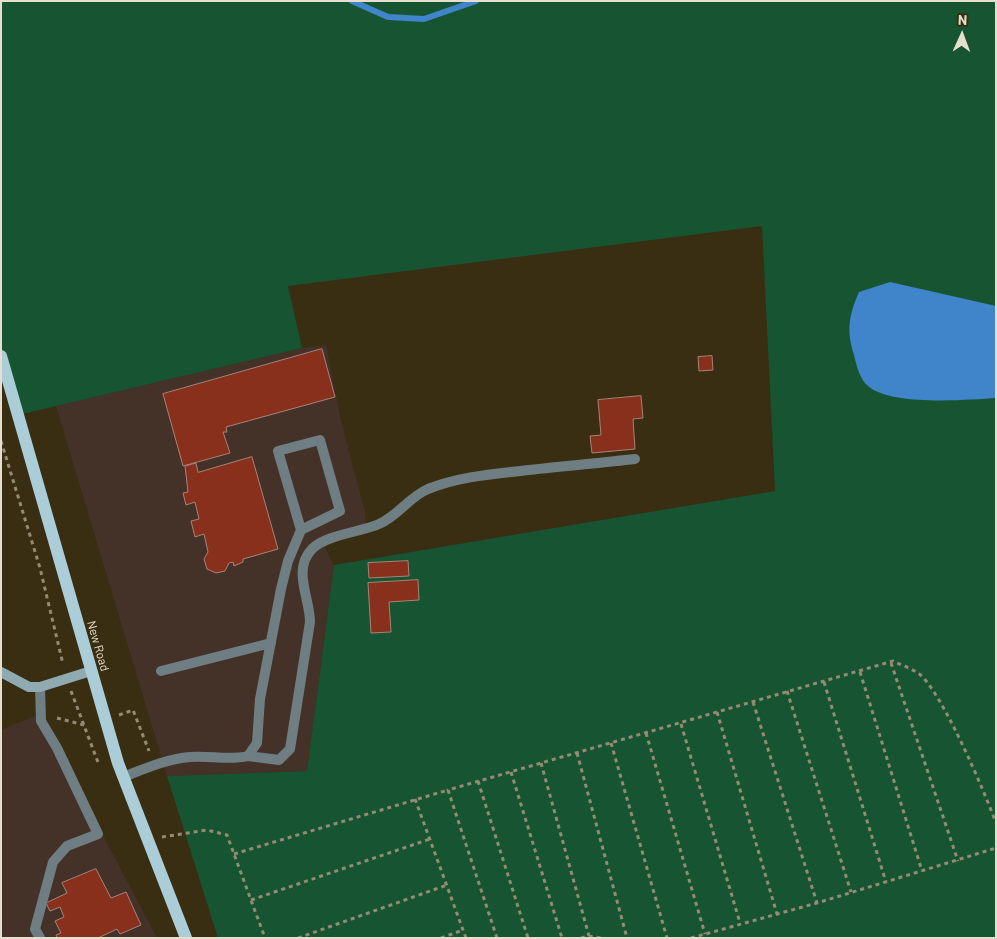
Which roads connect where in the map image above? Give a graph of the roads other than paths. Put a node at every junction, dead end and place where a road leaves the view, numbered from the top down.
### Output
1 (1, 356) edge
2 (635, 459) dead end
3 (300, 530) junction
4 (271, 643) junction
5 (91, 671) junction
6 (161, 671) dead end
7 (1, 672) edge
8 (40, 687) junction
9 (248, 756) junction
10 (123, 777) junction
11 (40, 938) edge
12 (186, 938) edge

1 - 5 main road, New Road
2 - 9 lane
3 - 3 lane
3 - 4 lane
4 - 6 lane
4 - 9 lane
5 - 8 main road
5 - 10 main road, New Road
7 - 8 main road
8 - 11 lane
9 - 10 lane
10 - 12 main road, New Road

